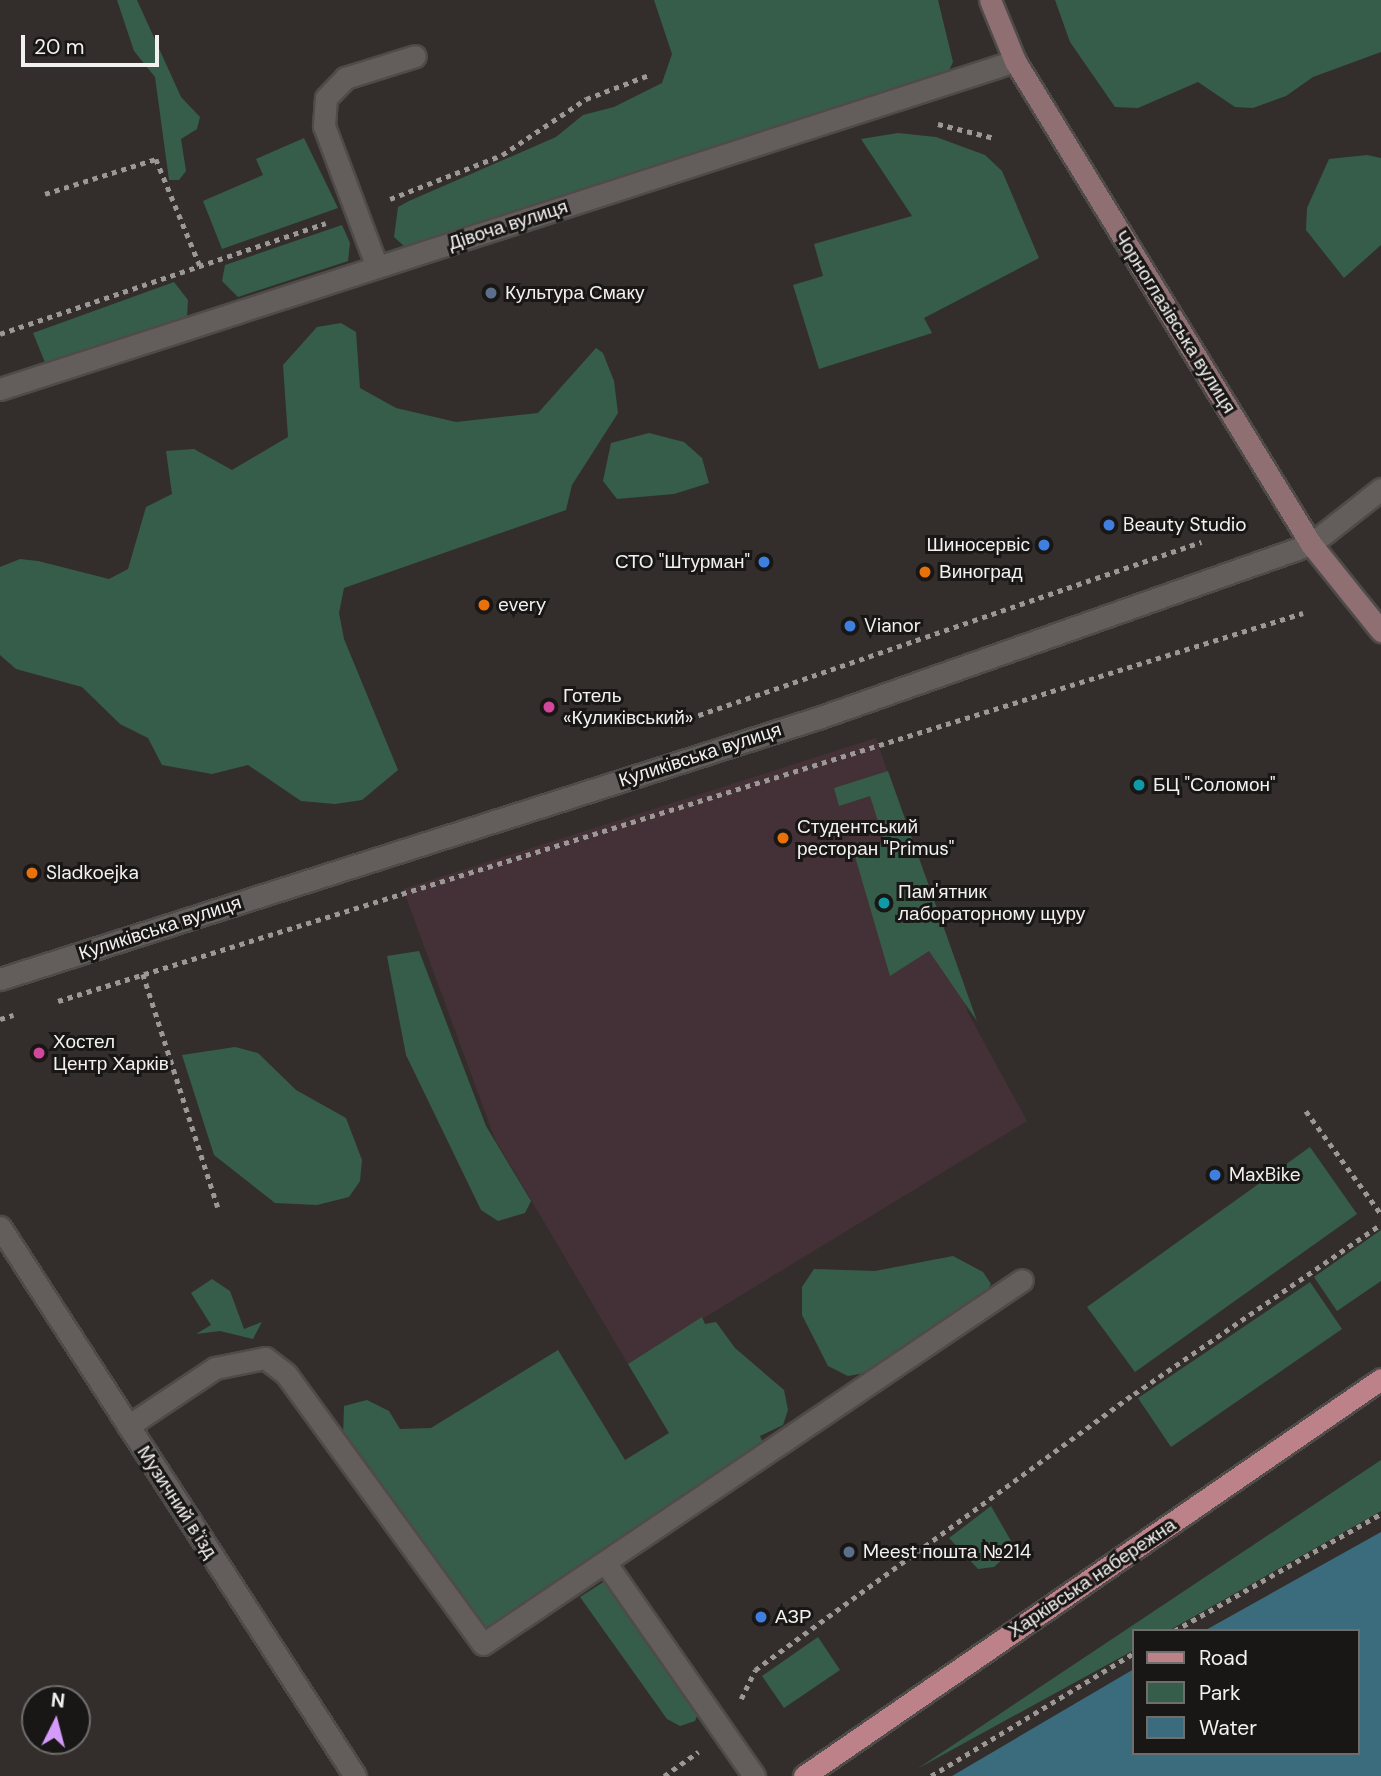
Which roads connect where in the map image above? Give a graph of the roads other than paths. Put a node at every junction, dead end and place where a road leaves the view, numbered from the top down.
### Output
1 (990, 0) edge
2 (415, 56) dead end
3 (1015, 61) junction
4 (377, 267) junction
5 (0, 389) edge
6 (1381, 489) edge
7 (1311, 544) junction
8 (1381, 631) edge
9 (0, 979) edge
10 (0, 1227) edge
11 (1022, 1280) dead end
12 (1381, 1379) edge
13 (128, 1426) junction
14 (607, 1565) junction
15 (355, 1776) edge
16 (754, 1776) edge
17 (804, 1776) edge

1 - 3 street, Чорноглазівська вулиця
2 - 4 street
3 - 4 street, Дівоча вулиця
3 - 7 street, Чорноглазівська вулиця
4 - 5 street, Дівоча вулиця
6 - 7 street, Куликівська вулиця
7 - 8 street, Чорноглазівська вулиця
7 - 9 street, Куликівська вулиця
10 - 13 street, Музичний в'їзд
11 - 14 street
12 - 17 main road, Харківська набережна
13 - 14 street
13 - 15 street, Музичний в'їзд
14 - 16 street

